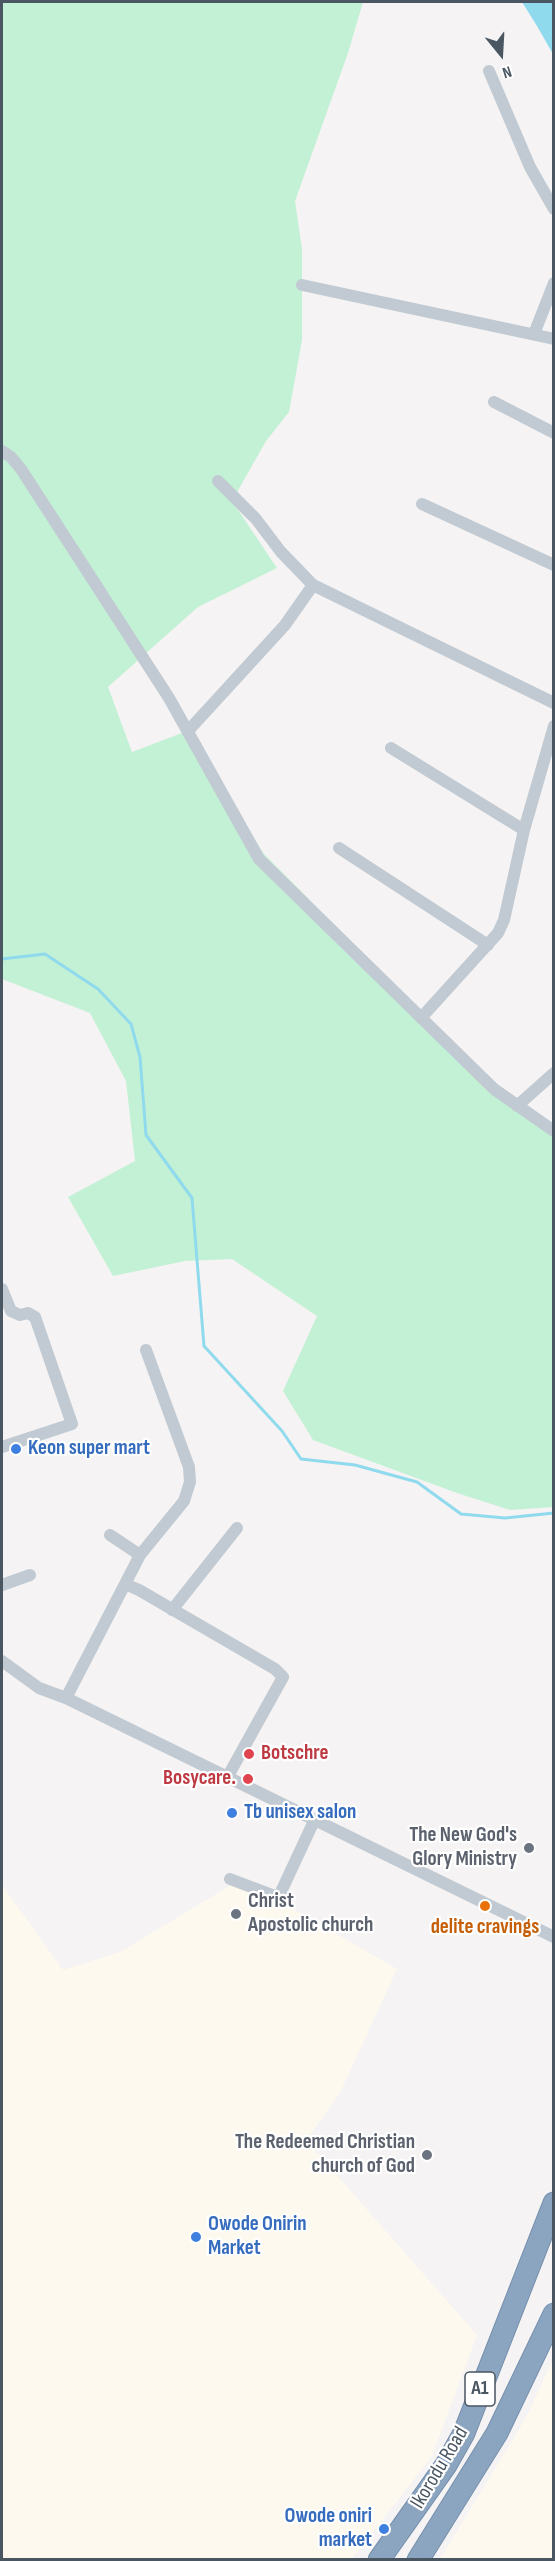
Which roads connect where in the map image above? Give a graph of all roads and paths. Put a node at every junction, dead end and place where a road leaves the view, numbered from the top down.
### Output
1 (489, 71) dead end
2 (554, 209) edge
3 (554, 283) edge
4 (302, 285) dead end
5 (534, 334) junction
6 (554, 339) edge
7 (494, 402) dead end
8 (554, 433) edge
9 (2, 451) edge
10 (218, 481) dead end
11 (422, 504) dead end
12 (554, 566) edge
13 (313, 585) junction
14 (554, 703) edge
15 (554, 726) edge
16 (188, 731) junction
17 (391, 748) dead end
18 (524, 830) junction
19 (339, 848) dead end
20 (488, 945) junction
21 (421, 1018) junction
22 (554, 1073) edge
23 (517, 1106) junction
24 (554, 1131) edge
25 (2, 1289) edge
26 (146, 1350) dead end
27 (2, 1447) edge
28 (237, 1528) dead end
29 (110, 1535) dead end
30 (140, 1555) junction
31 (30, 1575) dead end
32 (124, 1584) junction
33 (2, 1585) edge
34 (172, 1610) junction
35 (2, 1661) edge
36 (66, 1698) junction
37 (228, 1776) junction
38 (314, 1821) junction
39 (230, 1879) dead end
40 (554, 1937) edge
41 (554, 2203) edge
42 (554, 2314) edge
43 (380, 2559) edge
44 (418, 2559) edge

1 - 2 street
3 - 5 street
4 - 5 street
5 - 6 street
7 - 8 street
9 - 16 street
10 - 13 street
11 - 12 street
13 - 14 street
13 - 16 street
15 - 18 street
16 - 21 street
17 - 18 street
18 - 20 street
19 - 20 street
20 - 21 street
21 - 23 street
22 - 23 street
23 - 24 street
25 - 27 street
26 - 30 street
28 - 34 street
29 - 30 street
30 - 32 street
31 - 33 street
32 - 34 street
32 - 36 street
34 - 37 street
35 - 36 street
36 - 37 street
37 - 38 street
38 - 39 street
38 - 40 street
41 - 43 highway, Ikorodu Road / A1
42 - 44 highway, Ikorodu Road / A1

